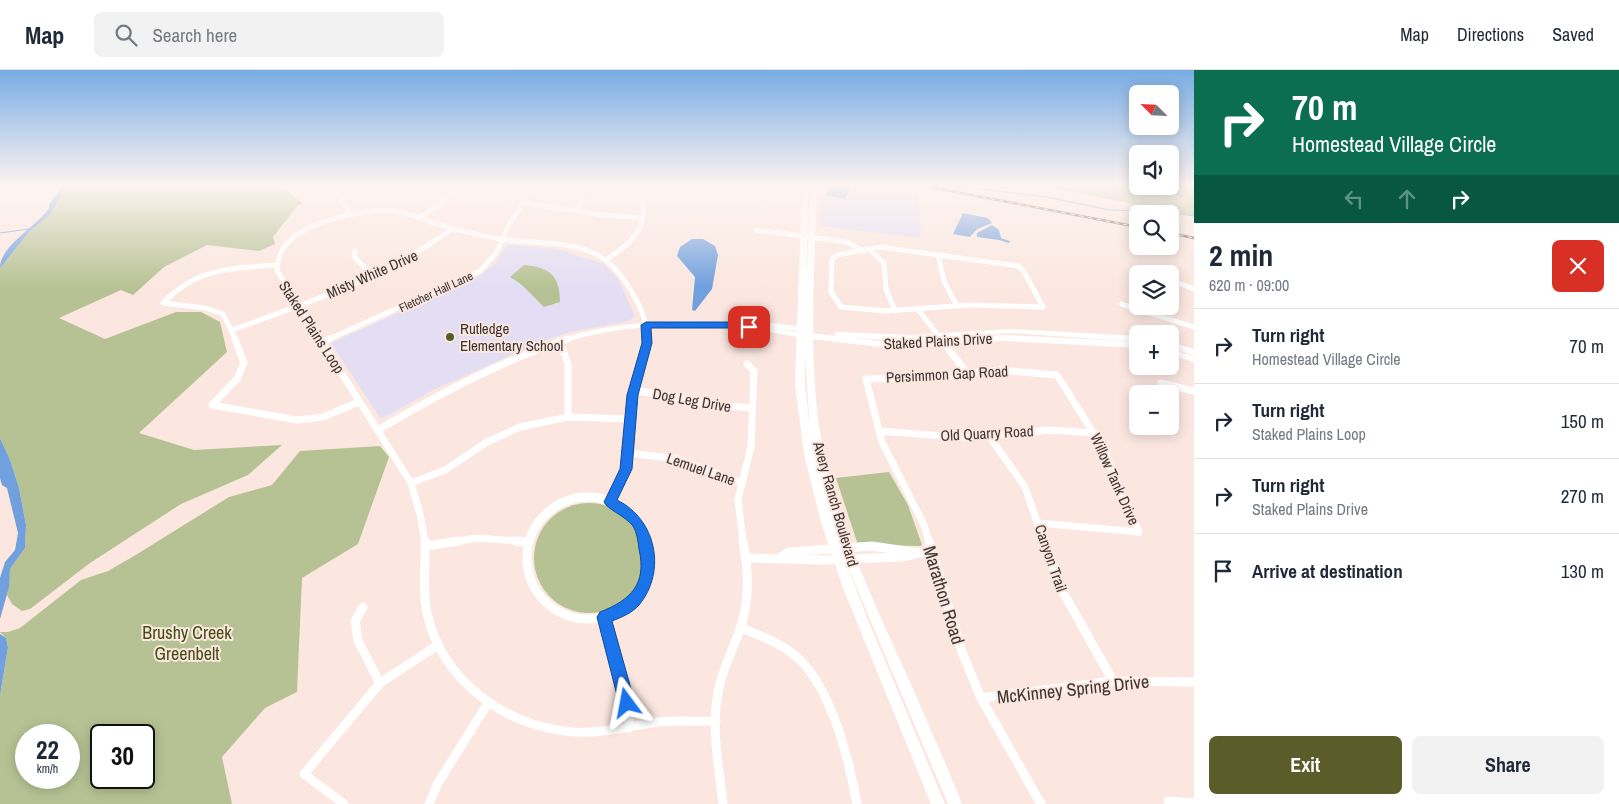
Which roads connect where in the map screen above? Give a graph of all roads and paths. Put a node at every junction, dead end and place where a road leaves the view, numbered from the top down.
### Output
1 (333, 219) edge
2 (421, 219) edge
3 (513, 219) edge
4 (643, 219) edge
5 (807, 219) edge
6 (810, 219) edge
7 (450, 230) junction
8 (756, 232) dead end
9 (808, 238) junction
10 (504, 240) junction
11 (869, 249) junction
12 (355, 251) dead end
13 (859, 251) junction
14 (938, 254) junction
15 (606, 260) junction
16 (277, 266) junction
17 (372, 276) junction
18 (1179, 283) edge
19 (1194, 289) edge
20 (1121, 304) dead end
21 (298, 305) junction
22 (957, 306) junction
23 (895, 311) junction
24 (919, 311) junction
25 (646, 325) junction
26 (1194, 327) edge
27 (232, 330) junction
28 (805, 333) junction
29 (1129, 338) edge
30 (941, 339) junction
31 (559, 341) junction
32 (323, 342) junction
33 (1129, 345) edge
34 (1179, 348) edge
35 (1194, 352) edge
36 (1179, 355) edge
37 (1194, 359) edge
38 (747, 364) dead end
39 (967, 374) junction
40 (1057, 375) joint
41 (866, 379) joint
42 (1160, 383) dead end
43 (633, 390) junction
44 (1194, 391) edge
45 (359, 402) junction
46 (751, 408) junction
47 (568, 418) junction
48 (630, 420) junction
49 (378, 430) junction
50 (880, 431) junction
51 (1095, 433) junction
52 (989, 436) junction
53 (629, 453) junction
54 (411, 483) junction
55 (742, 484) junction
56 (610, 502) junction
57 (1038, 523) junction
58 (529, 542) junction
59 (426, 546) junction
60 (842, 554) junction
61 (933, 556) junction
62 (747, 558) junction
63 (363, 607) dead end
64 (604, 617) junction
65 (742, 628) junction
66 (438, 645) junction
67 (1113, 681) junction
68 (1194, 682) edge
69 (380, 683) junction
70 (981, 698) junction
71 (488, 703) junction
72 (716, 722) junction
73 (629, 728) junction
74 (1194, 803) edge
75 (344, 804) edge
76 (428, 804) edge
77 (723, 804) edge
78 (857, 804) edge
79 (938, 804) edge
80 (955, 804) edge
81 (1041, 804) edge
82 (1169, 804) edge

1 - 16 street, Staked Plains Loop
2 - 7 street, Staked Plains Loop
3 - 10 street, Fletcher Hall Lane
4 - 15 street
5 - 9 main road, Avery Ranch Boulevard
6 - 9 main road, Avery Ranch Boulevard
7 - 10 street, Staked Plains Loop
7 - 17 street, Misty White Drive
8 - 9 street
9 - 13 street
9 - 28 main road, Avery Ranch Boulevard
10 - 15 street, Staked Plains Loop
10 - 32 street, Fletcher Hall Lane
11 - 13 street
11 - 14 street
11 - 23 street
12 - 17 street
13 - 23 street
14 - 22 street
14 - 22 street
15 - 25 street, Staked Plains Loop
16 - 21 street, Staked Plains Loop
16 - 27 street
17 - 21 street, Misty White Drive
18 - 19 street
20 - 26 street
21 - 27 street, Misty White Drive
21 - 32 street, Staked Plains Loop
22 - 24 street
23 - 24 street
24 - 30 street
25 - 28 street, Staked Plains Drive
25 - 31 street, Staked Plains Drive
25 - 43 street, Staked Plains Loop
27 - 45 street
28 - 30 street, Staked Plains Drive
28 - 60 main road, Avery Ranch Boulevard
29 - 30 street, Staked Plains Drive
30 - 33 street, Staked Plains Drive
30 - 39 street
31 - 47 street
31 - 49 street, Staked Plains Drive
32 - 45 street, Staked Plains Loop
34 - 35 street
36 - 37 street
38 - 46 street
39 - 40 street, Persimmon Gap Road
39 - 41 street, Persimmon Gap Road
40 - 51 street, Willow Tank Drive
41 - 50 street, Marathon Road
42 - 44 street
43 - 46 street, Dog Leg Drive
43 - 48 street, Staked Plains Loop
45 - 49 street, Staked Plains Loop
46 - 55 street
47 - 48 street
47 - 54 street
48 - 53 street, Staked Plains Loop
49 - 54 street, Staked Plains Loop
50 - 52 street, Old Quarry Road
50 - 61 street, Marathon Road
51 - 52 street, Old Quarry Road
51 - 57 street, Willow Tank Drive
52 - 57 street, Canyon Trail
53 - 55 street, Lemuel Lane
53 - 56 street, Staked Plains Loop
54 - 59 street, Staked Plains Loop
55 - 62 street
56 - 58 street
56 - 64 street
57 - 67 street, Canyon Trail
58 - 59 street
58 - 64 street
59 - 66 street, Staked Plains Loop
60 - 61 street
60 - 62 street
60 - 79 main road, Avery Ranch Boulevard
60 - 80 main road, Avery Ranch Boulevard
61 - 70 street, Marathon Road
62 - 65 street
63 - 69 street
64 - 73 street
65 - 72 street
65 - 78 street
66 - 69 street
66 - 71 street, Staked Plains Loop
67 - 68 street, McKinney Spring Drive
67 - 70 street, McKinney Spring Drive
69 - 75 street
70 - 81 street, Marathon Road
71 - 73 street, Staked Plains Loop
71 - 76 street
72 - 73 street, Staked Plains Loop
72 - 77 street
74 - 82 street

